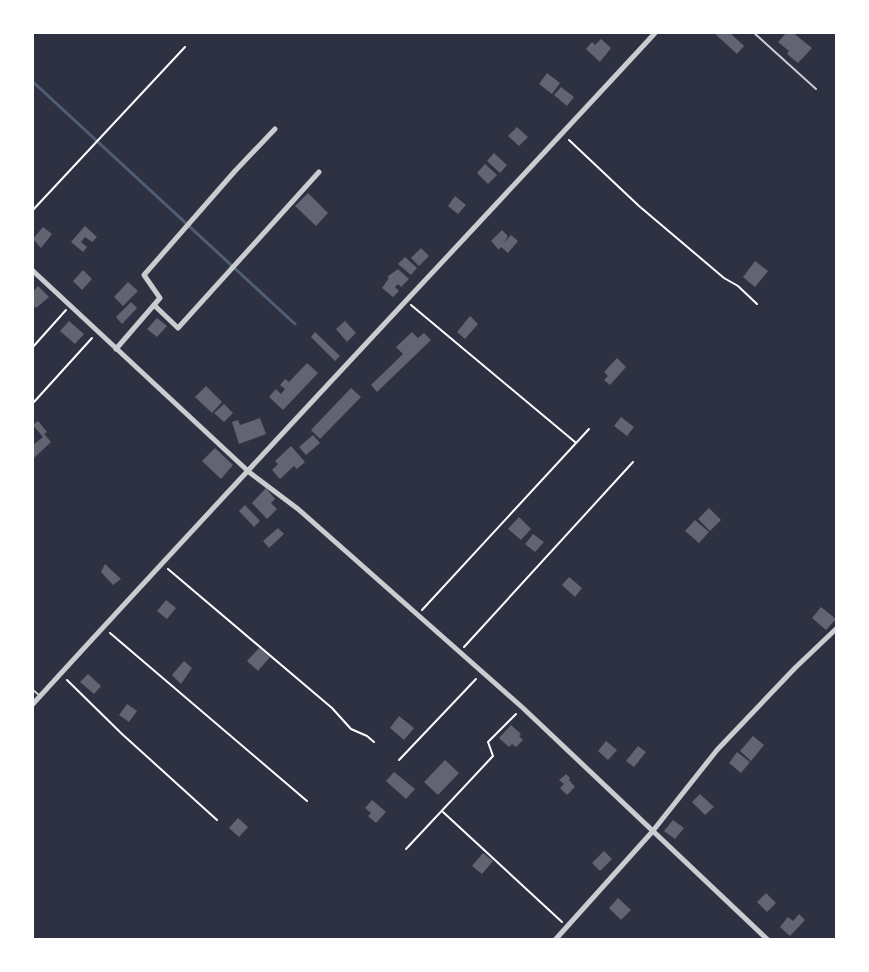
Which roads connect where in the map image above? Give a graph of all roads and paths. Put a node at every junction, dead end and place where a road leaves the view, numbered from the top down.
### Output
1 (656, 32) edge
2 (753, 32) edge
3 (185, 47) dead end
4 (816, 89) dead end
5 (275, 129) dead end
6 (562, 134) junction
7 (319, 172) dead end
8 (32, 211) edge
9 (32, 270) edge
10 (407, 301) junction
11 (757, 304) dead end
12 (154, 305) junction
13 (70, 306) junction
14 (98, 332) junction
15 (32, 348) edge
16 (116, 349) junction
17 (34, 402) dead end
18 (589, 429) dead end
19 (576, 442) junction
20 (633, 462) dead end
21 (249, 472) junction
22 (161, 563) junction
23 (418, 614) junction
24 (103, 627) junction
25 (837, 628) edge
26 (460, 651) junction
27 (482, 672) junction
28 (61, 673) junction
29 (32, 689) edge
30 (40, 696) junction
31 (32, 705) edge
32 (523, 708) junction
33 (374, 742) dead end
34 (399, 760) dead end
35 (307, 801) dead end
36 (443, 811) junction
37 (217, 820) dead end
38 (652, 832) junction
39 (406, 849) dead end
40 (565, 924) dead end
41 (555, 940) edge
42 (768, 940) edge

1 - 6 street
2 - 4 lane
3 - 8 path
5 - 12 street
6 - 10 street
6 - 11 path
7 - 12 street
9 - 13 street
10 - 19 path
10 - 21 street
12 - 16 street
13 - 14 street
13 - 15 path
14 - 16 street
14 - 17 path
16 - 21 street
18 - 19 path
19 - 23 path
20 - 26 path
21 - 22 street
21 - 23 street
22 - 24 street
22 - 33 path
23 - 26 street
24 - 28 street
24 - 35 path
25 - 38 street
26 - 27 street
27 - 32 street
27 - 34 path
28 - 30 street
28 - 37 path
29 - 30 lane
30 - 31 street
32 - 36 path
32 - 38 street
36 - 39 path
36 - 40 path
38 - 41 street
38 - 42 street

